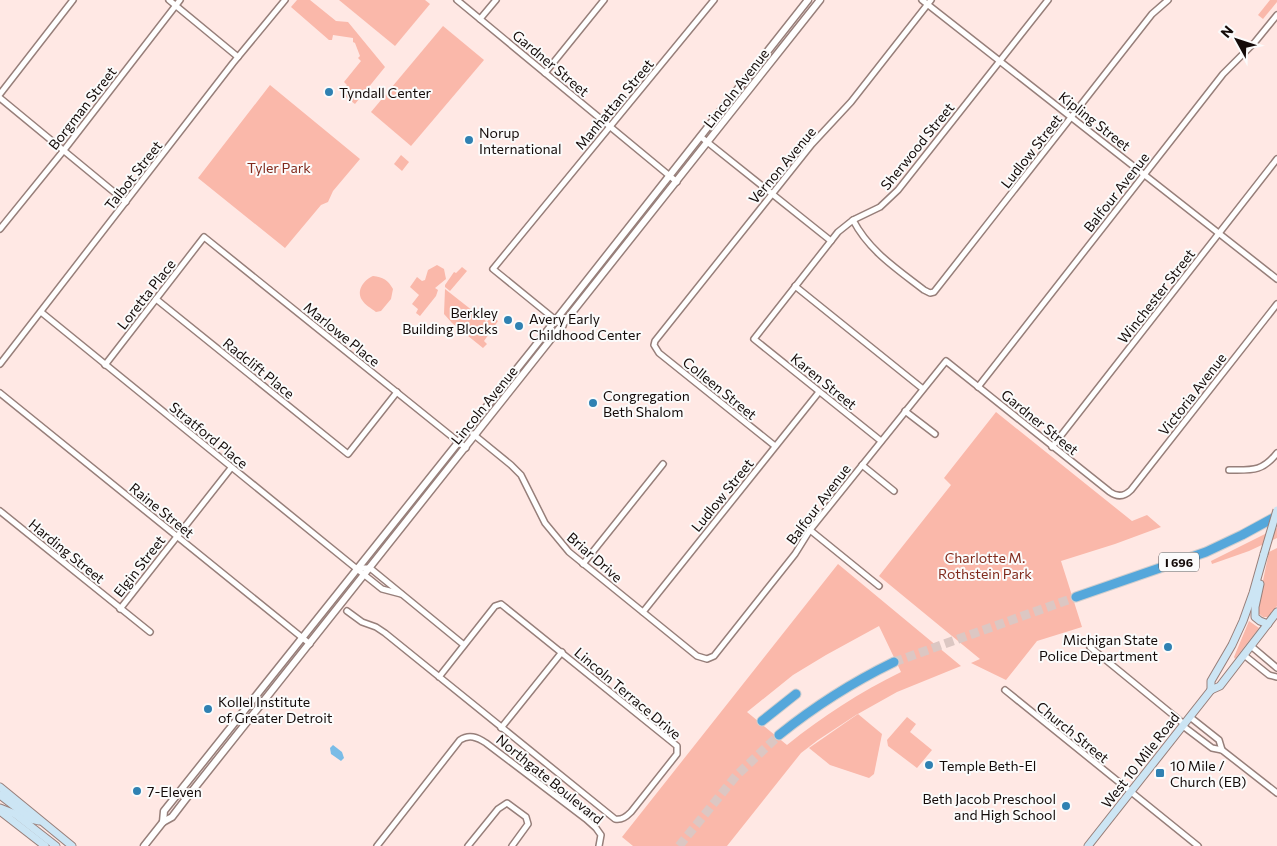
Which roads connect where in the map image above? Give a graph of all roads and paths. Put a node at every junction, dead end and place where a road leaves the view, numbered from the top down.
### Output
1 (73, 0) edge
2 (169, 0) edge
3 (180, 0) edge
4 (285, 0) edge
5 (457, 0) edge
6 (496, 0) edge
7 (604, 0) edge
8 (714, 0) edge
9 (808, 0) edge
10 (820, 0) edge
11 (922, 0) edge
12 (1048, 0) edge
13 (1168, 0) edge
14 (929, 2) edge
15 (175, 6) junction
16 (1277, 14) edge
17 (480, 19) junction
18 (238, 57) junction
19 (1000, 61) junction
20 (545, 73) junction
21 (0, 96) edge
22 (1072, 118) junction
23 (610, 126) junction
24 (701, 137) junction
25 (708, 143) junction
26 (64, 150) junction
27 (1277, 159) edge
28 (1144, 174) junction
29 (670, 176) junction
30 (677, 182) junction
31 (772, 194) junction
32 (126, 202) junction
33 (853, 220) junction
34 (0, 229) edge
35 (1219, 234) junction
36 (204, 237) joint
37 (831, 241) junction
38 (1277, 279) edge
39 (795, 286) junction
40 (156, 299) junction
41 (1277, 304) edge
42 (40, 312) junction
43 (556, 320) junction
44 (563, 326) junction
45 (754, 338) joint
46 (654, 345) joint
47 (532, 350) junction
48 (539, 356) junction
49 (946, 361) joint
50 (0, 364) edge
51 (105, 365) junction
52 (978, 387) junction
53 (923, 389) junction
54 (397, 392) junction
55 (819, 392) junction
56 (0, 393) edge
57 (496, 396) junction
58 (503, 402) junction
59 (487, 407) junction
60 (906, 410) junction
61 (494, 413) junction
62 (468, 430) junction
63 (935, 434) dead end
64 (476, 436) junction
65 (881, 441) junction
66 (459, 442) junction
67 (776, 446) junction
68 (1052, 446) junction
69 (466, 448) junction
70 (1277, 453) edge
71 (663, 464) dead end
72 (862, 465) junction
73 (231, 468) junction
74 (1229, 470) dead end
75 (894, 491) dead end
76 (1123, 496) joint
77 (1277, 510) edge
78 (0, 511) edge
79 (1277, 516) edge
80 (810, 530) junction
81 (177, 536) junction
82 (1264, 554) junction
83 (583, 564) junction
84 (357, 568) junction
85 (370, 568) junction
86 (365, 575) junction
87 (879, 586) dead end
88 (401, 594) junction
89 (1076, 597) tunnel mouth
90 (120, 608) junction
91 (347, 611) dead end
92 (643, 612) junction
93 (1277, 612) edge
94 (1268, 624) junction
95 (150, 632) dead end
96 (302, 637) junction
97 (310, 644) junction
98 (464, 645) junction
99 (1251, 646) junction
100 (1090, 647) dead end
101 (562, 652) junction
102 (1244, 655) junction
103 (707, 659) joint
104 (894, 662) tunnel mouth
105 (1277, 668) edge
106 (439, 677) junction
107 (1277, 677) edge
108 (1005, 690) dead end
109 (1211, 690) junction
110 (796, 694) dead end
111 (1190, 717) junction
112 (762, 721) dead end
113 (1184, 725) junction
114 (501, 728) junction
115 (779, 735) tunnel mouth
116 (1222, 750) junction
117 (0, 787) edge
118 (1130, 793) junction
119 (1277, 793) edge
120 (0, 795) edge
121 (0, 809) edge
122 (42, 822) junction
123 (164, 822) junction
124 (45, 846) edge
125 (56, 846) edge
126 (72, 846) edge
127 (144, 846) edge
128 (377, 846) edge
129 (468, 846) edge
130 (512, 846) edge
131 (599, 846) edge
132 (1088, 846) edge
133 (1198, 846) edge

1 - 21 street
2 - 15 street
3 - 15 street, Borgman Street
4 - 18 street, Talbot Street
5 - 17 street, Gardner Street
6 - 17 street
7 - 20 street
8 - 23 street, Manhattan Street
9 - 24 street, Lincoln Avenue
10 - 25 street, Lincoln Avenue
11 - 14 street, Kipling Street
12 - 19 street, Sherwood Street
13 - 22 street, Ludlow Street
14 - 19 street, Kipling Street
14 - 31 street, Vernon Avenue
15 - 18 street
15 - 26 street, Borgman Street
16 - 28 street, Balfour Avenue
17 - 20 street, Gardner Street
18 - 32 street, Talbot Street
19 - 22 street, Kipling Street
19 - 33 street, Sherwood Street
20 - 23 street, Gardner Street
21 - 26 street
22 - 28 street, Kipling Street
22 - 33 street, Ludlow Street
23 - 29 street, Gardner Street
23 - 43 street, Manhattan Street
24 - 25 street
24 - 29 street, Lincoln Avenue
25 - 30 street, Lincoln Avenue
25 - 31 street
26 - 32 street
26 - 34 street, Borgman Street
27 - 35 street, Winchester Street
28 - 35 street, Kipling Street
28 - 52 street, Balfour Avenue
29 - 30 street, Gardner Street
29 - 43 street, Lincoln Avenue
30 - 44 street, Lincoln Avenue
31 - 37 street
31 - 46 street, Vernon Avenue
32 - 42 street, Talbot Street
33 - 37 street, Sherwood Street
35 - 38 street, Kipling Street
35 - 68 street, Winchester Street
36 - 40 street, Loretta Place
36 - 54 street, Marlowe Place
37 - 39 street, Sherwood Street
39 - 45 street, Sherwood Street
39 - 53 street
40 - 51 street, Loretta Place
40 - 54 street, Radclift Place
41 - 76 street, Victoria Avenue
42 - 50 street, Talbot Street
42 - 51 street, Stratford Place
43 - 44 street
43 - 47 street, Lincoln Avenue
44 - 48 street, Lincoln Avenue
45 - 55 street, Karen Street
46 - 67 street, Colleen Street
47 - 48 street
47 - 57 street, Lincoln Avenue
48 - 58 street, Lincoln Avenue
49 - 52 street, Gardner Street
49 - 53 street, Balfour Avenue
51 - 73 street, Stratford Place
52 - 68 street, Gardner Street
53 - 60 street, Balfour Avenue
54 - 66 street, Marlowe Place
55 - 65 street, Karen Street
55 - 67 street, Ludlow Street
56 - 81 street, Raine Street
57 - 58 street
57 - 59 street, Lincoln Avenue
58 - 61 street, Lincoln Avenue
59 - 61 street
59 - 62 street, Lincoln Avenue
60 - 63 street
60 - 65 street, Balfour Avenue
61 - 64 street, Lincoln Avenue
62 - 64 street, Briar Drive
62 - 66 street, Lincoln Avenue
64 - 69 street, Lincoln Avenue
64 - 83 street, Briar Drive
65 - 72 street, Balfour Avenue
66 - 69 street, Marlowe Place
66 - 84 street, Lincoln Avenue
67 - 92 street, Ludlow Street
68 - 76 street, Gardner Street
69 - 85 street, Lincoln Avenue
70 - 74 street
71 - 83 street
72 - 75 street
72 - 80 street, Balfour Avenue
73 - 81 street, Elgin Street
73 - 84 street, Stratford Place
77 - 82 main road, West 10 Mile Road, bridge
78 - 90 street, Harding Street
79 - 89 highway, I 696
80 - 87 street
80 - 103 street, Balfour Avenue
81 - 90 street, Elgin Street
81 - 96 street, Raine Street
82 - 94 main road
82 - 109 main road, West 10 Mile Road
83 - 92 street, Briar Drive
84 - 85 street
84 - 86 street, Stratford Place
84 - 96 street, Lincoln Avenue
85 - 86 street, Lincoln Avenue
85 - 88 street
86 - 88 street
86 - 97 street, Lincoln Avenue
88 - 98 street
90 - 95 street, Harding Street
91 - 106 street, Lincoln Terrace Drive
92 - 103 street, Briar Drive
93 - 94 main road, West 10 Mile Road
94 - 99 main road, West 10 Mile Road
96 - 97 street, Raine Street
96 - 123 street, Lincoln Avenue
97 - 123 street, Lincoln Avenue
98 - 101 street, Lincoln Terrace Drive
98 - 106 street, Lincoln Terrace Drive
99 - 102 main road, West 10 Mile Road
99 - 105 street
100 - 113 street
101 - 114 street, Lincoln Terrace Drive
101 - 114 street, Lincoln Terrace Drive
102 - 107 street
102 - 109 main road, West 10 Mile Road
104 - 115 highway
106 - 114 street, Lincoln Terrace Drive
108 - 118 street, Church Street
109 - 111 main road, West 10 Mile Road
110 - 112 highway
111 - 113 main road, West 10 Mile Road
111 - 116 street
113 - 116 street
113 - 118 main road, West 10 Mile Road
116 - 119 street
117 - 122 main road
118 - 132 main road, West 10 Mile Road
118 - 133 street, Church Street
120 - 122 main road
121 - 124 main road
121 - 125 main road
122 - 126 main road
123 - 127 street, Lincoln Avenue
128 - 131 street, Northgate Boulevard
129 - 130 street

